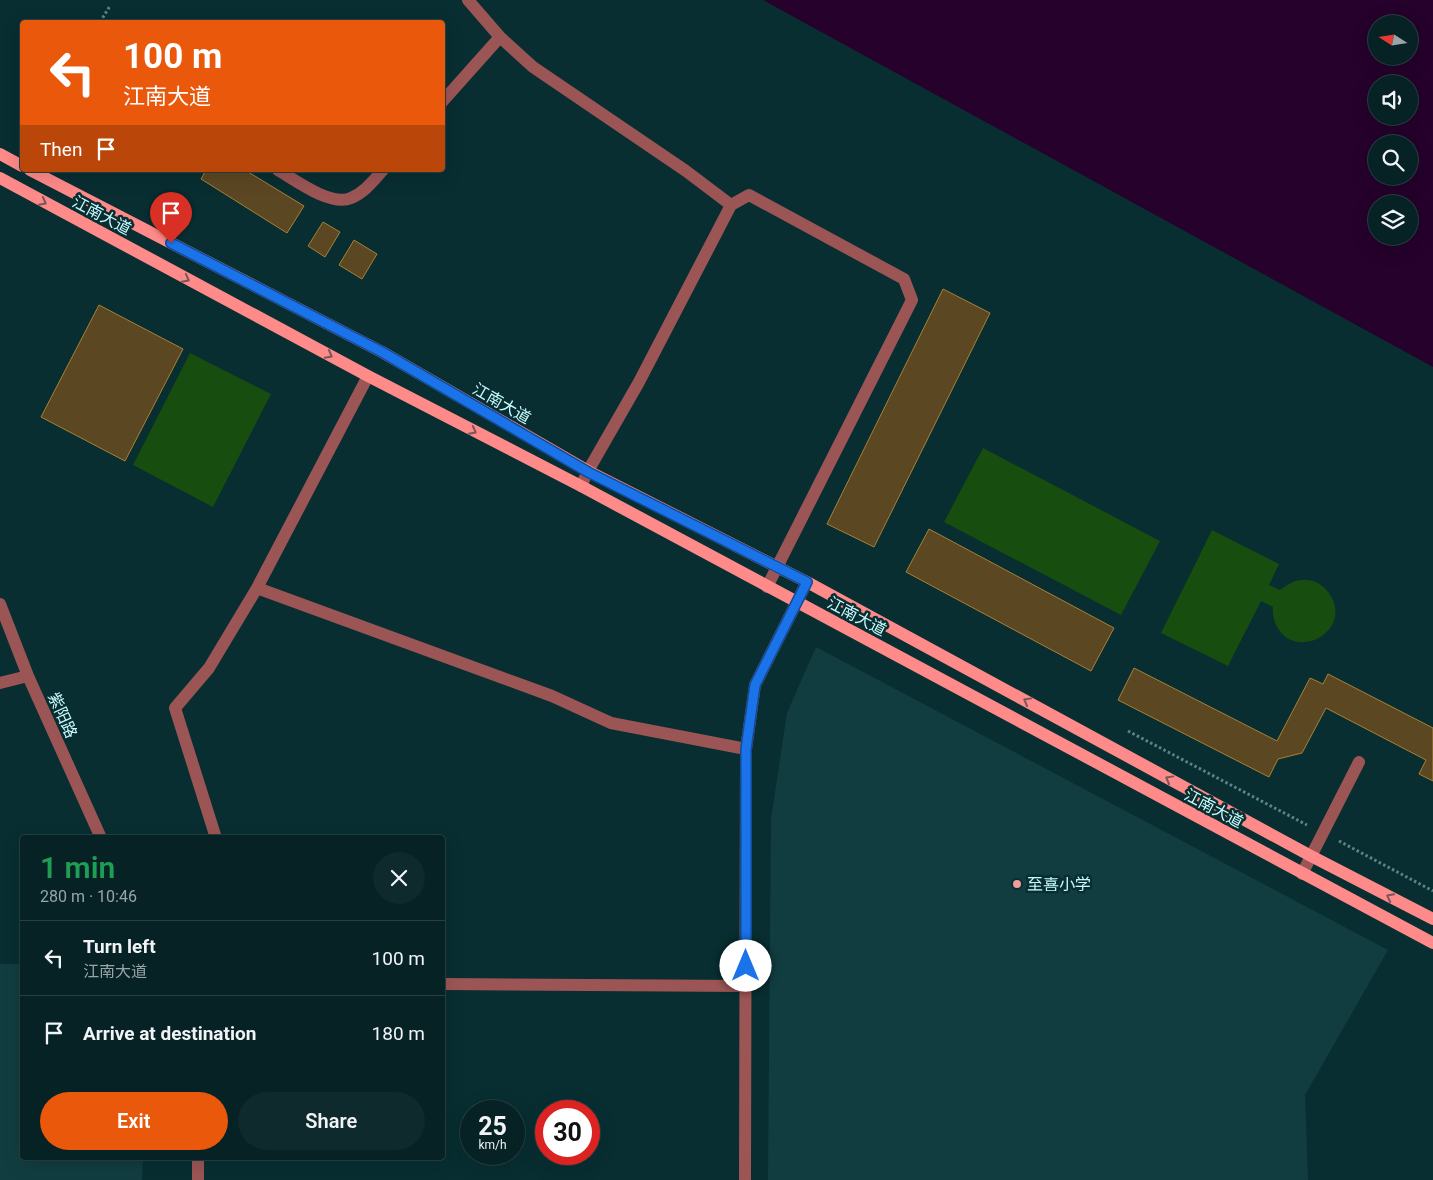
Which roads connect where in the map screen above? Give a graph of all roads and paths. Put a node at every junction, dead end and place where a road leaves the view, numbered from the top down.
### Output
1 (468, 0) edge
2 (110, 6) dead end
3 (101, 20) edge
4 (500, 37) junction
5 (445, 99) edge
6 (0, 154) edge
7 (20, 165) edge
8 (34, 172) edge
9 (281, 172) edge
10 (381, 172) edge
11 (0, 178) edge
12 (732, 205) junction
13 (368, 376) junction
14 (588, 472) junction
15 (581, 486) junction
16 (777, 566) junction
17 (807, 582) junction
18 (767, 587) junction
19 (257, 588) junction
20 (797, 602) junction
21 (0, 604) edge
22 (28, 676) junction
23 (0, 683) edge
24 (746, 749) junction
25 (1359, 762) dead end
26 (99, 835) edge
27 (215, 835) edge
28 (1311, 856) junction
29 (1302, 874) junction
30 (1433, 920) edge
31 (1433, 943) edge
32 (445, 984) edge
33 (746, 986) junction
34 (198, 1160) edge
35 (198, 1180) edge
36 (745, 1180) edge

1 - 4 street
2 - 3 path
4 - 5 street
4 - 12 street
6 - 7 main road
8 - 14 main road, 江南大道
9 - 10 street
11 -> 13 main road, 江南大道
12 - 14 street
12 - 16 street
13 -> 15 main road, 江南大道
13 - 19 street
14 - 15 street
14 - 16 main road, 江南大道
15 - 18 main road, 江南大道
16 - 17 main road, 江南大道
16 - 18 street
17 - 20 street
28 -> 17 main road, 江南大道
18 - 20 main road, 江南大道
19 - 24 street
19 - 27 street
20 - 24 street
20 - 29 main road, 江南大道
21 - 22 street, 紫阳路
22 - 23 street
22 - 26 street, 紫阳路
24 - 33 street
25 - 28 street
28 - 29 street
30 -> 28 main road, 江南大道
29 - 31 main road, 江南大道
32 - 33 street
33 - 36 street
34 - 35 street

